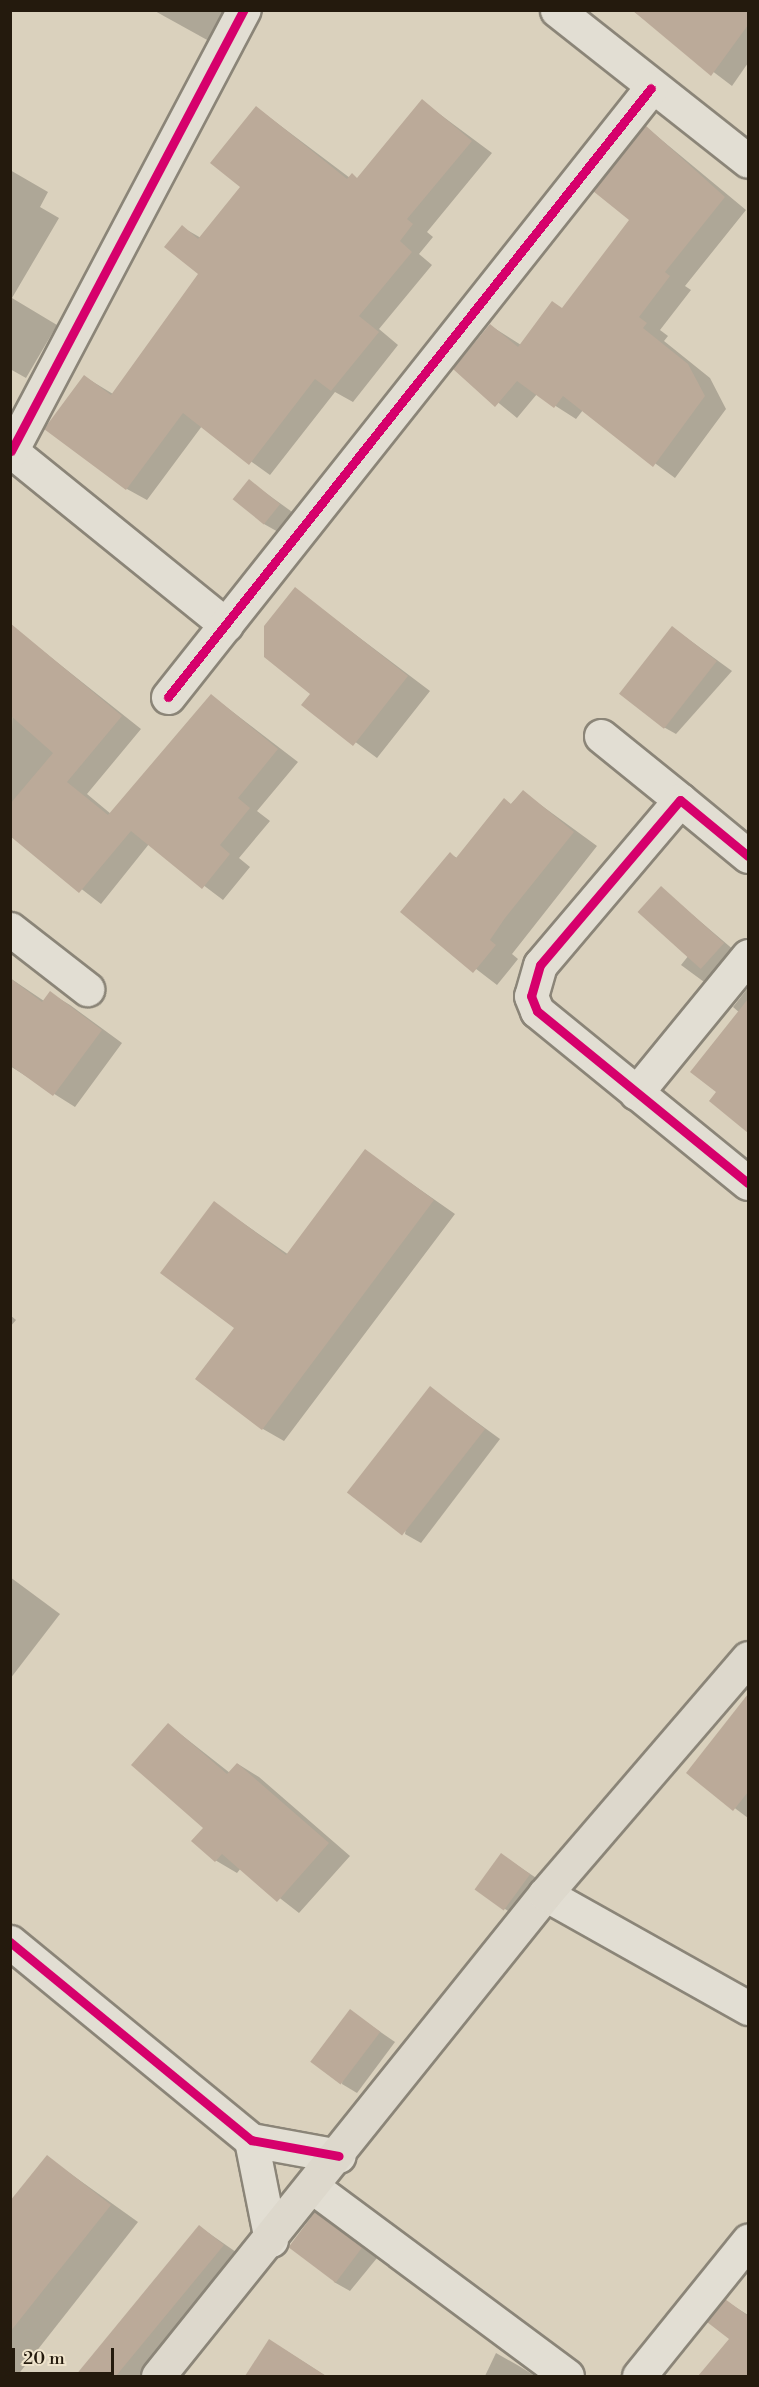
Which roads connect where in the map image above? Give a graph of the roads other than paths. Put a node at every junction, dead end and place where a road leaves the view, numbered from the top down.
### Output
1 (244, 10) edge
2 (557, 10) edge
3 (651, 88) junction
4 (748, 161) edge
5 (11, 450) edge
6 (226, 625) junction
7 (168, 697) dead end
8 (601, 736) dead end
9 (680, 800) junction
10 (748, 856) edge
11 (10, 929) edge
12 (748, 956) edge
13 (87, 989) dead end
14 (636, 1093) junction
15 (748, 1184) edge
16 (748, 1658) edge
17 (544, 1894) junction
18 (10, 1942) edge
19 (748, 2008) edge
20 (251, 2140) junction
21 (339, 2156) junction
22 (314, 2188) junction
23 (271, 2240) junction
24 (748, 2241) edge
25 (158, 2376) edge
26 (567, 2376) edge
27 (639, 2376) edge

1 - 5 street
2 - 3 street
3 - 4 street
3 - 6 street
5 - 6 street
6 - 7 street
8 - 9 street
9 - 10 street
9 - 14 street
11 - 13 street
12 - 14 street
14 - 15 street
16 - 17 main road
17 - 19 street
17 - 21 main road
18 - 20 street
20 - 21 street
20 - 23 street
21 - 22 main road
22 - 23 main road
22 - 26 street
23 - 25 main road
24 - 27 street

